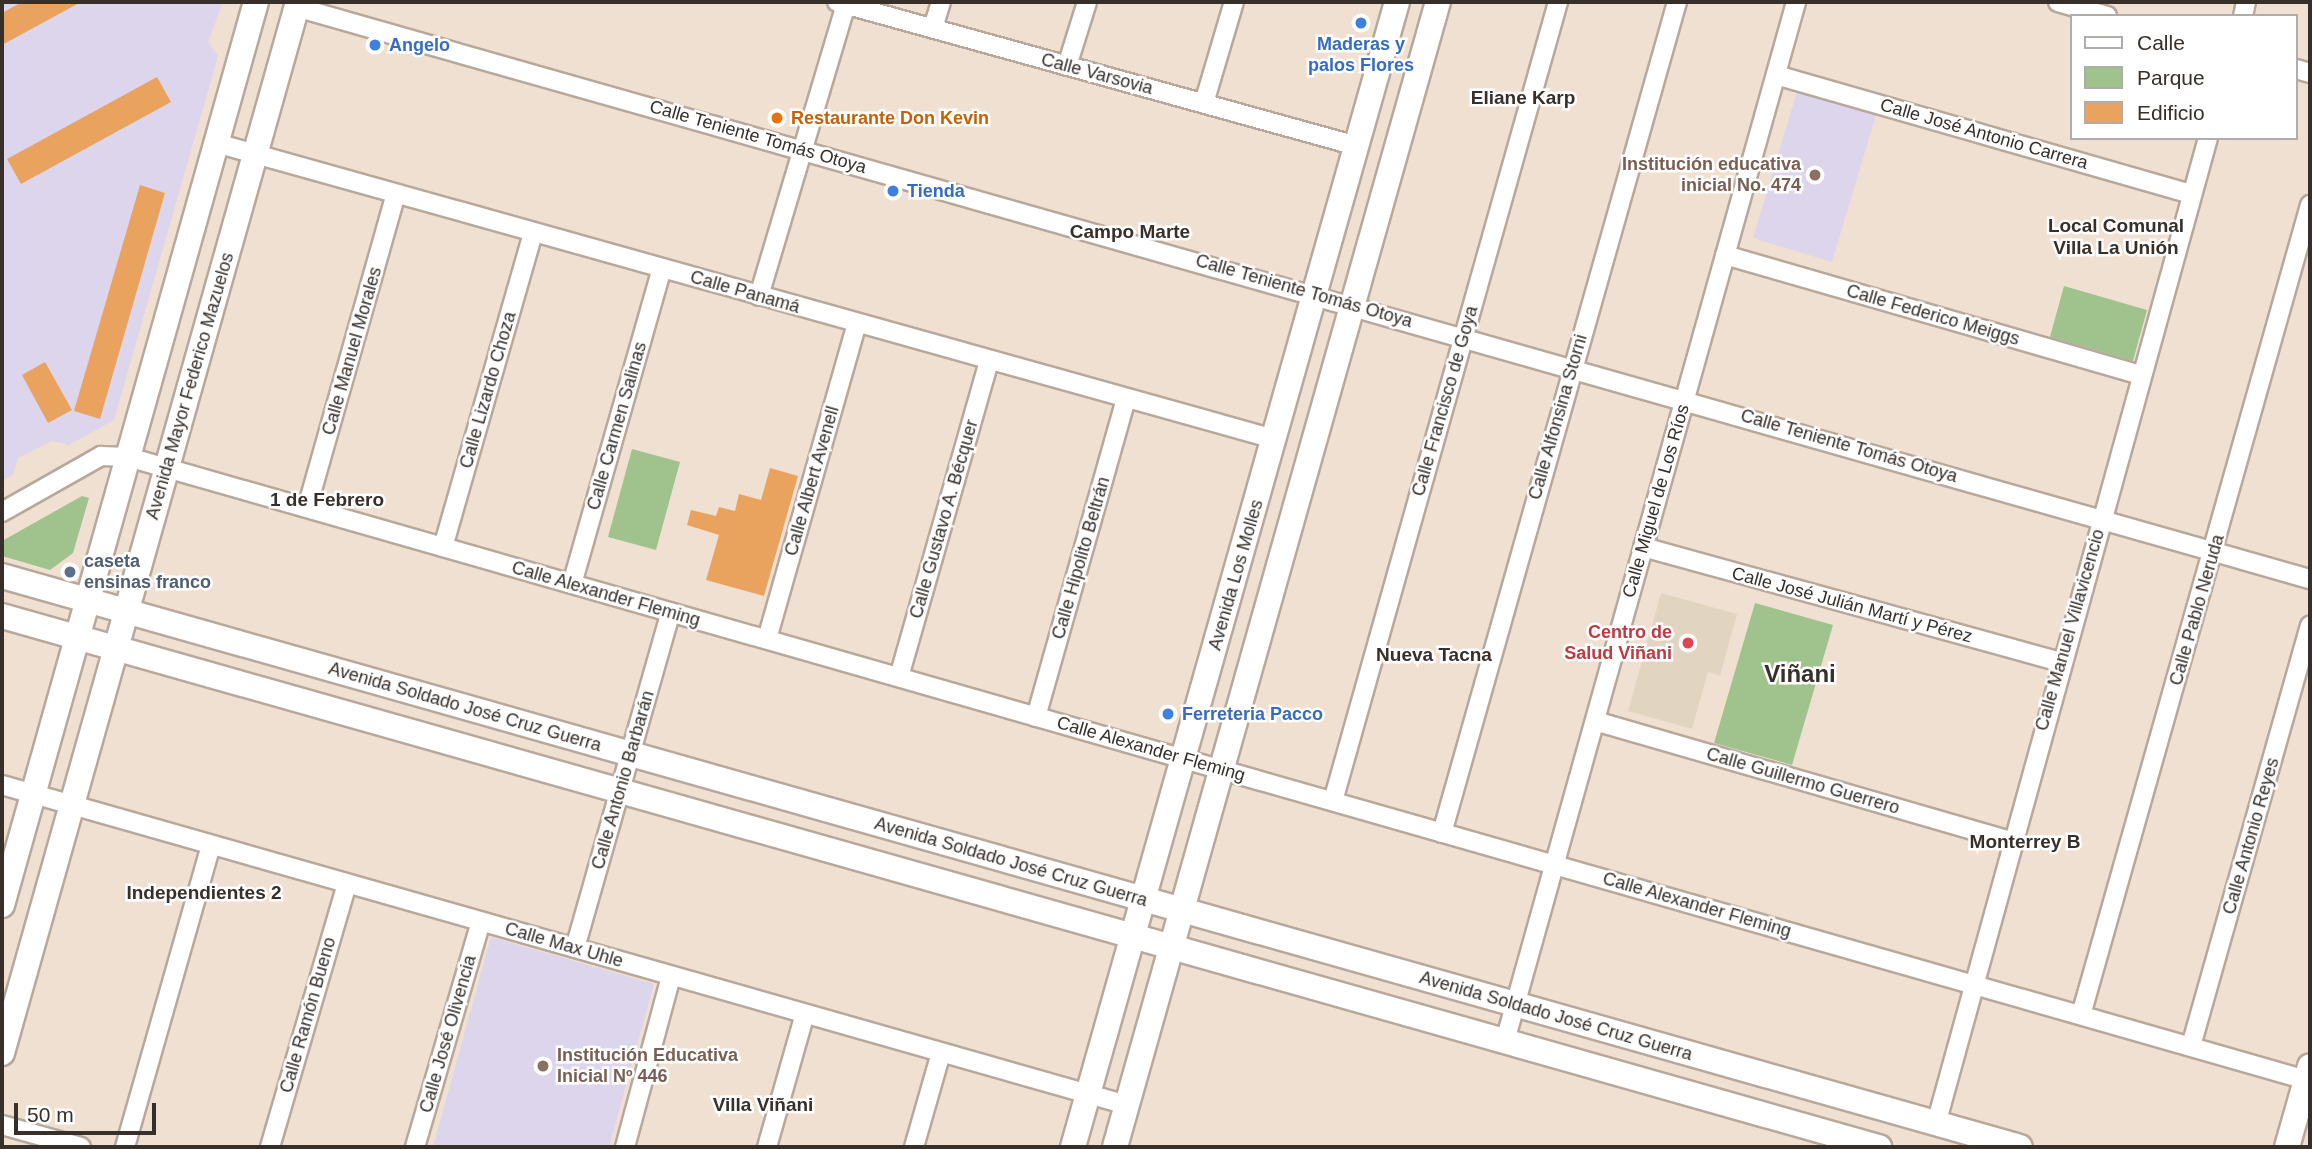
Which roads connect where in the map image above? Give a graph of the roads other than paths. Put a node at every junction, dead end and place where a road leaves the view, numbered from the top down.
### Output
1 (256, 2) edge
2 (941, 2) edge
3 (1087, 2) edge
4 (1234, 2) edge
5 (1397, 2) edge
6 (1438, 2) edge
7 (1558, 2) edge
8 (1677, 2) edge
9 (1796, 2) edge
10 (2058, 2) edge
11 (842, 3) edge
12 (297, 4) edge
13 (2100, 14) edge
14 (933, 28) junction
15 (1067, 65) junction
16 (1776, 75) junction
17 (1204, 103) junction
18 (2207, 140) edge
19 (216, 143) junction
20 (1357, 146) junction
21 (802, 149) junction
22 (255, 154) junction
23 (397, 194) junction
24 (2192, 194) junction
25 (2310, 205) edge
26 (533, 233) junction
27 (1725, 255) junction
28 (662, 269) junction
29 (1315, 294) junction
30 (759, 296) junction
31 (1352, 304) junction
32 (856, 324) junction
33 (1463, 336) junction
34 (989, 361) junction
35 (1572, 367) junction
36 (2141, 375) junction
37 (1126, 399) junction
38 (1685, 399) junction
39 (1274, 439) junction
40 (128, 457) junction
41 (166, 468) junction
42 (307, 508) junction
43 (2, 512) edge
44 (2101, 519) junction
45 (443, 547) junction
46 (1643, 547) junction
47 (2214, 551) junction
48 (2, 576) edge
49 (2310, 579) edge
50 (572, 584) junction
51 (87, 601) junction
52 (126, 611) junction
53 (671, 612) junction
54 (2, 616) edge
55 (2310, 626) edge
56 (77, 637) junction
57 (766, 639) junction
58 (116, 648) junction
59 (2061, 662) junction
60 (899, 677) junction
61 (1036, 716) junction
62 (1595, 721) junction
63 (630, 754) junction
64 (1184, 759) junction
65 (1221, 769) junction
66 (2, 785) edge
67 (620, 791) junction
68 (33, 794) junction
69 (1333, 801) junction
70 (71, 805) junction
71 (1442, 832) junction
72 (2011, 841) junction
73 (211, 845) junction
74 (1554, 864) junction
75 (347, 884) junction
76 (1144, 900) junction
77 (2, 905) edge
78 (1182, 910) junction
79 (481, 922) junction
80 (1133, 936) junction
81 (1171, 947) junction
82 (575, 948) junction
83 (671, 976) junction
84 (1970, 984) junction
85 (1515, 1004) junction
86 (805, 1014) junction
87 (2081, 1015) junction
88 (1505, 1041) junction
89 (2191, 1046) junction
90 (2, 1053) edge
91 (941, 1053) junction
92 (2309, 1075) edge
93 (1088, 1094) junction
94 (1127, 1105) junction
95 (1936, 1124) junction
96 (2, 1125) edge
97 (81, 1147) edge
98 (125, 1147) edge
99 (270, 1147) edge
100 (415, 1147) edge
101 (625, 1147) edge
102 (767, 1147) edge
103 (914, 1147) edge
104 (1073, 1147) edge
105 (1115, 1147) edge
106 (1879, 1147) edge
107 (2020, 1147) edge
108 (2287, 1147) edge

1 - 19 street
2 - 14 street
3 - 15 street
4 - 17 street
5 - 20 street, Avenida Los Molles
6 - 31 street
7 - 33 street, Calle Francisco de Goya
8 - 35 street, Calle Alfonsina Storni
9 - 16 street, Calle Miguel de Los Ríos
10 - 13 street
11 - 14 street, Calle Varsovia
11 - 21 street
12 - 21 street, Calle Teniente Tomás Otoya
12 - 22 street, Avenida Mayor Federico Mazuelos
14 - 15 street, Calle Varsovia
15 - 17 street, Calle Varsovia
16 - 24 street, Calle José Antonio Carrera
16 - 27 street, Calle Miguel de Los Ríos
17 - 20 street, Calle Varsovia
18 - 24 street, Calle Manuel Villavicencio
19 - 22 street, Calle Panamá
19 - 40 street
20 - 29 street, Avenida Los Molles
21 - 29 street, Calle Teniente Tomás Otoya
21 - 30 street
22 - 23 street, Calle Panamá
22 - 41 street, Avenida Mayor Federico Mazuelos
23 - 26 street, Calle Panamá
23 - 42 street, Calle Manuel Morales
24 - 36 street, Calle Manuel Villavicencio
25 - 47 street, Calle Pablo Neruda
26 - 28 street, Calle Panamá
26 - 45 street, Calle Lizardo Choza
27 - 36 street, Calle Federico Meiggs
27 - 38 street, Calle Miguel de Los Ríos
28 - 30 street, Calle Panamá
28 - 50 street, Calle Carmen Salinas
29 - 31 street, Calle Teniente Tomás Otoya
29 - 39 street, Avenida Los Molles
30 - 32 street, Calle Panamá
31 - 33 street, Calle Teniente Tomás Otoya
31 - 65 street
32 - 34 street, Calle Panamá
32 - 57 street, Calle Albert Avenell
33 - 35 street, Calle Teniente Tomás Otoya
33 - 69 street, Calle Francisco de Goya
34 - 37 street, Calle Panamá
34 - 60 street, Calle Gustavo A. Bécquer
35 - 38 street, Calle Teniente Tomás Otoya
35 - 71 street, Calle Alfonsina Storni
36 - 44 street, Calle Manuel Villavicencio
37 - 39 street, Calle Panamá
37 - 61 street, Calle Hipolito Beltrán
38 - 44 street, Calle Teniente Tomás Otoya
38 - 46 street, Calle Miguel de Los Ríos
39 - 64 street, Avenida Los Molles
40 - 41 street, Calle Alexander Fleming
40 - 43 street, Calle Alexander Fleming
40 - 51 street
41 - 42 street, Calle Alexander Fleming
41 - 52 street, Avenida Mayor Federico Mazuelos
42 - 45 street, Calle Alexander Fleming
44 - 47 street, Calle Teniente Tomás Otoya
44 - 59 street, Calle Manuel Villavicencio
45 - 50 street, Calle Alexander Fleming
46 - 59 street, Calle José Julián Martí y Pérez
46 - 62 street, Calle Miguel de Los Ríos
47 - 49 street, Calle Teniente Tomás Otoya
47 - 87 street, Calle Pablo Neruda
48 - 51 street, Avenida Soldado José Cruz Guerra
50 - 53 street, Calle Alexander Fleming
51 - 52 street, Avenida Soldado José Cruz Guerra
51 - 56 street
52 - 58 street, Avenida Mayor Federico Mazuelos
52 - 63 street, Avenida Soldado José Cruz Guerra
53 - 57 street, Calle Alexander Fleming
53 - 63 street, Calle Antonio Barbarán
54 - 56 street
55 - 89 street, Calle Antonio Reyes
56 - 58 street
56 - 68 street
57 - 60 street, Calle Alexander Fleming
58 - 67 street
58 - 70 street, Avenida Mayor Federico Mazuelos
59 - 72 street, Calle Manuel Villavicencio
60 - 61 street, Calle Alexander Fleming
61 - 64 street, Calle Alexander Fleming
62 - 72 street, Calle Guillermo Guerrero
62 - 74 street, Calle Miguel de Los Ríos
63 - 67 street, Calle Antonio Barbarán
63 - 76 street, Avenida Soldado José Cruz Guerra
64 - 65 street, Calle Alexander Fleming
64 - 76 street, Avenida Los Molles
65 - 69 street, Calle Alexander Fleming
65 - 78 street
66 - 68 street, Calle Max Uhle
67 - 80 street
67 - 82 street, Calle Antonio Barbarán
68 - 70 street, Calle Max Uhle
68 - 77 street
69 - 71 street, Calle Alexander Fleming
70 - 73 street, Calle Max Uhle
70 - 90 street, Avenida Mayor Federico Mazuelos
71 - 74 street, Calle Alexander Fleming
72 - 84 street, Calle Manuel Villavicencio
73 - 75 street, Calle Max Uhle
73 - 98 street
74 - 84 street, Calle Alexander Fleming
74 - 85 street, Calle Miguel de Los Ríos
75 - 79 street, Calle Max Uhle
75 - 99 street, Calle Ramón Bueno
76 - 78 street, Avenida Soldado José Cruz Guerra
76 - 80 street, Avenida Los Molles
78 - 81 street
78 - 85 street, Avenida Soldado José Cruz Guerra
79 - 82 street, Calle Max Uhle
79 - 100 street, Calle José Olivencia
80 - 81 street
80 - 93 street, Avenida Los Molles
81 - 88 street
81 - 94 street
82 - 83 street, Calle Max Uhle
83 - 86 street, Calle Max Uhle
83 - 101 street
84 - 87 street, Calle Alexander Fleming
84 - 95 street, Calle Manuel Villavicencio
85 - 88 street, Calle Miguel de Los Ríos
85 - 95 street, Avenida Soldado José Cruz Guerra
86 - 91 street, Calle Max Uhle
86 - 102 street
87 - 89 street, Calle Alexander Fleming
88 - 106 street
89 - 92 street, Calle Alexander Fleming
91 - 93 street, Calle Max Uhle
91 - 103 street
92 - 108 street
93 - 94 street, Calle Max Uhle
93 - 104 street, Avenida Los Molles
94 - 105 street
95 - 107 street, Avenida Soldado José Cruz Guerra
96 - 97 street

